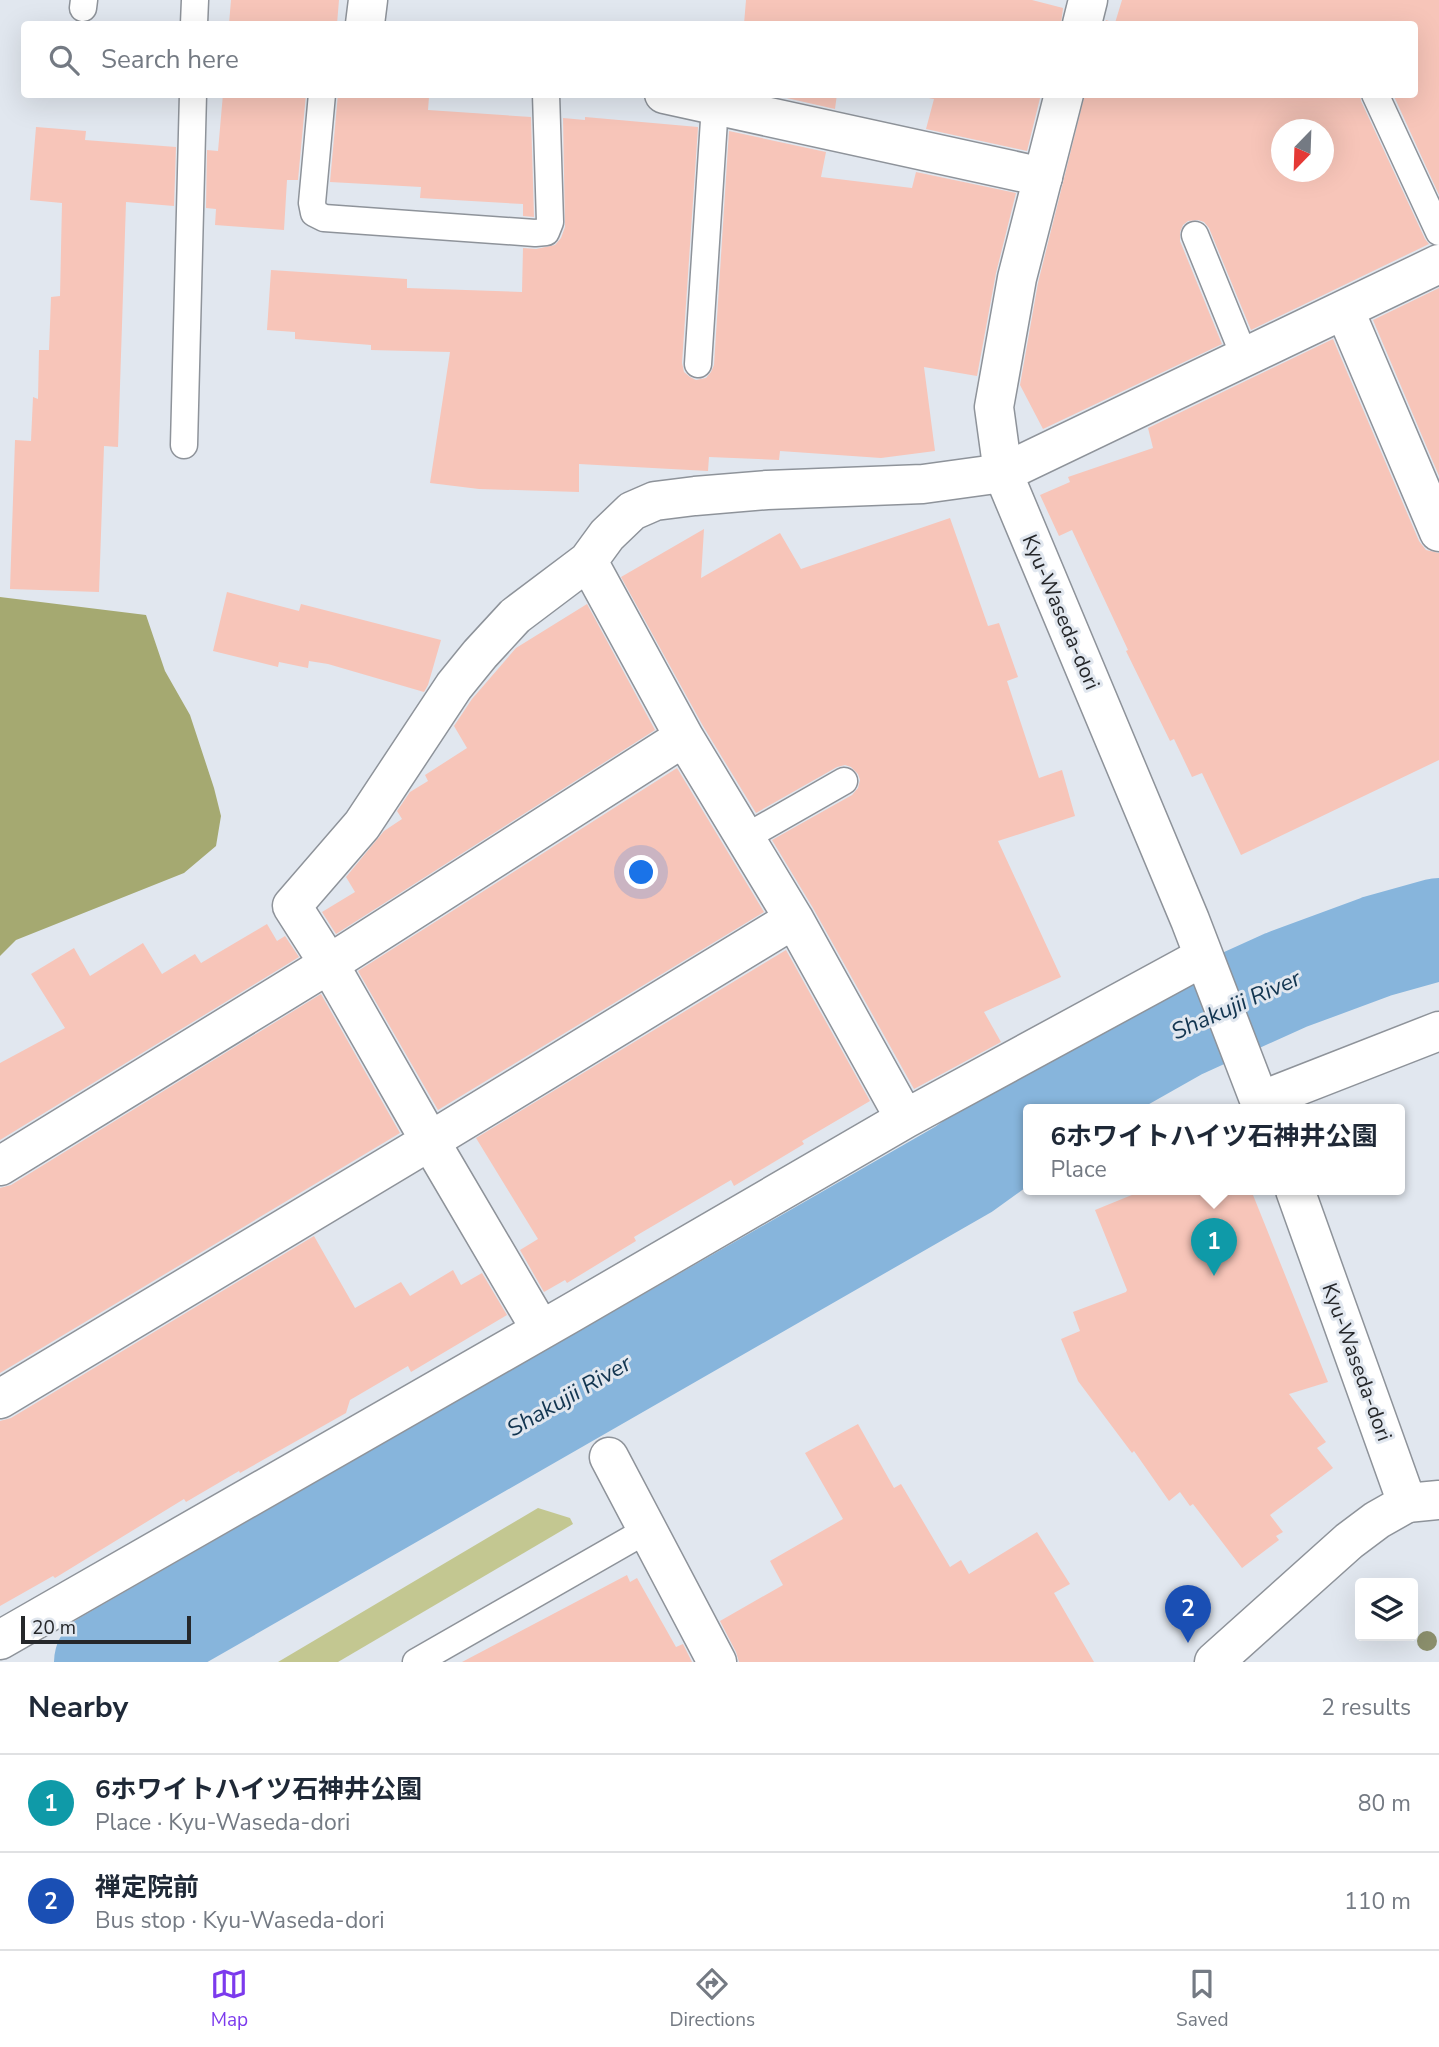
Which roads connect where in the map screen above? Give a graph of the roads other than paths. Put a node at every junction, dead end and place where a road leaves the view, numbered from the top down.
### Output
1 (195, 0) edge
2 (368, 0) edge
3 (1088, 0) edge
4 (194, 21) edge
5 (365, 21) edge
6 (1083, 21) edge
7 (193, 98) edge
8 (322, 98) edge
9 (546, 98) edge
10 (683, 98) edge
11 (1063, 98) edge
12 (1377, 98) edge
13 (715, 105) junction
14 (1043, 177) junction
15 (1439, 232) edge
16 (1195, 235) dead end
17 (1439, 264) edge
18 (1345, 311) junction
19 (1245, 358) junction
20 (698, 364) dead end
21 (184, 445) dead end
22 (1003, 473) junction
23 (1439, 532) edge
24 (588, 561) junction
25 (684, 737) junction
26 (844, 781) dead end
27 (746, 837) junction
28 (794, 919) junction
29 (329, 964) junction
30 (1206, 965) junction
31 (1439, 1031) edge
32 (1258, 1096) edge
33 (905, 1119) junction
34 (430, 1141) junction
35 (0, 1166) edge
36 (1297, 1195) edge
37 (541, 1330) junction
38 (0, 1399) edge
39 (609, 1457) dead end
40 (1423, 1501) edge
41 (647, 1530) junction
42 (0, 1640) edge
43 (416, 1662) edge
44 (717, 1662) edge
45 (1214, 1662) edge

1 - 4 lane
2 - 5 street
3 - 6 street
7 - 21 lane
8 - 9 lane
10 - 13 street
11 - 14 street, Kyu-Waseda-dori
12 - 15 lane
13 - 14 street
13 - 20 lane
14 - 22 street, Kyu-Waseda-dori
16 - 19 lane
17 - 18 street
18 - 19 street
18 - 23 street
19 - 22 street
22 - 24 street
22 - 30 street, Kyu-Waseda-dori
24 - 25 street
24 - 29 street
25 - 27 street
25 - 29 street
26 - 27 lane
27 - 28 street
28 - 33 street
28 - 34 street
29 - 34 street
29 - 35 street
30 - 32 street, Kyu-Waseda-dori
30 - 33 street
31 - 32 street
33 - 37 street
34 - 37 street
34 - 38 street
36 - 40 street, Kyu-Waseda-dori
37 - 42 street
39 - 41 street
40 - 45 street
41 - 43 lane
41 - 44 street

